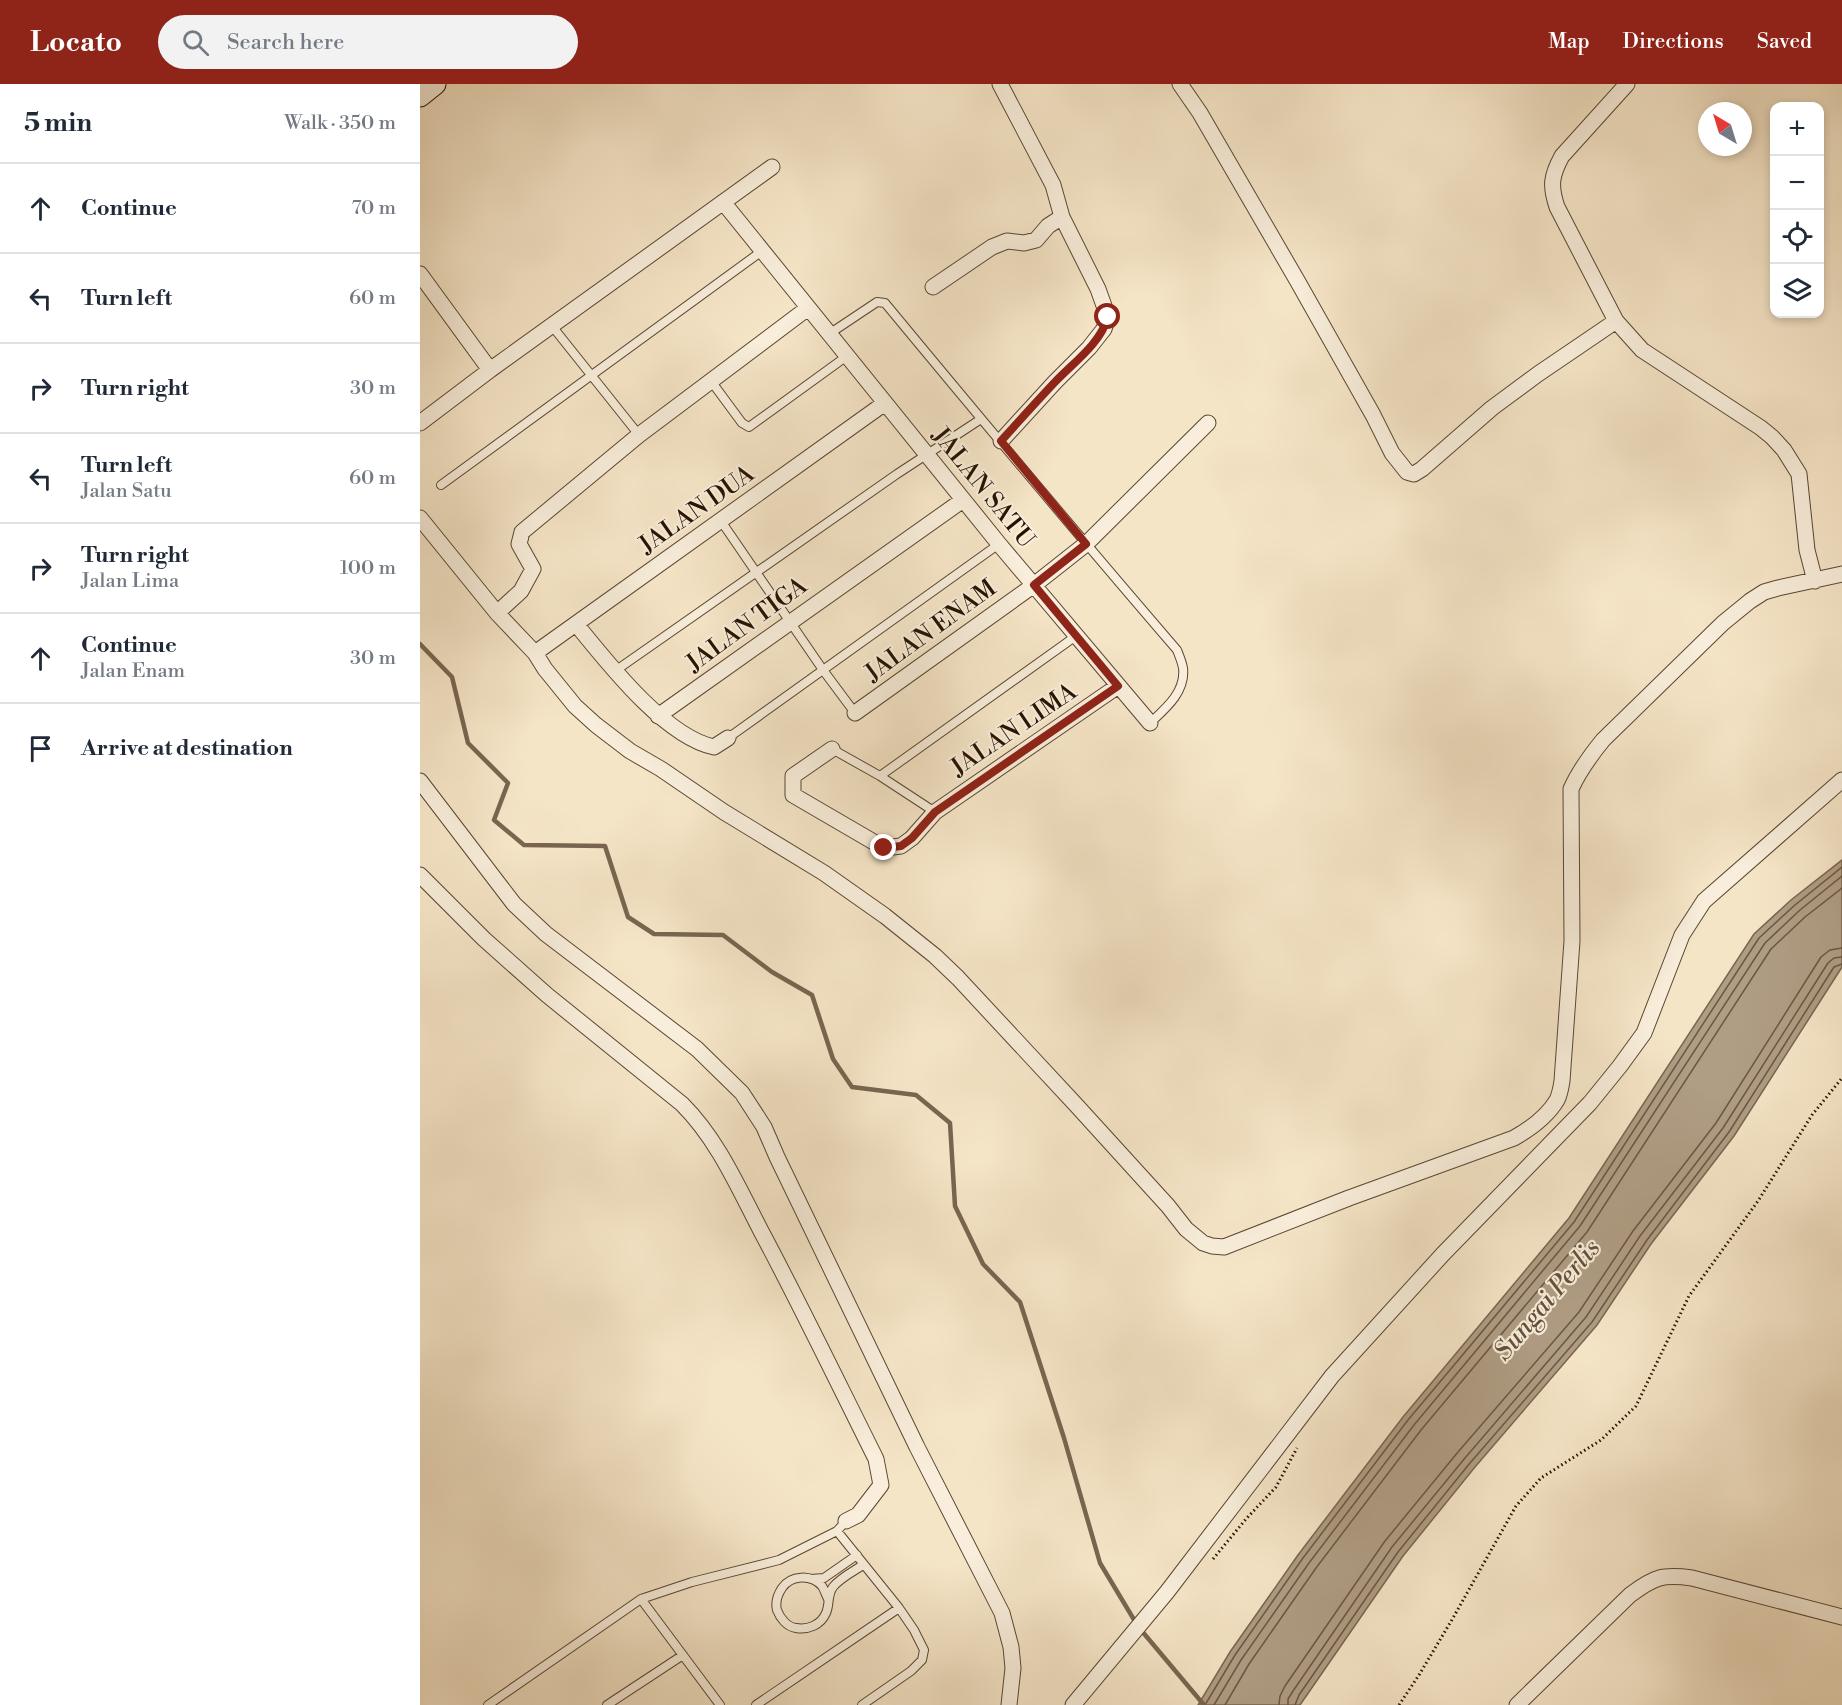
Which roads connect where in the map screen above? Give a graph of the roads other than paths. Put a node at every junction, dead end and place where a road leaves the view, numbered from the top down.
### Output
1 (435, 84) edge
2 (1000, 84) edge
3 (1180, 84) edge
4 (1627, 84) edge
5 (420, 96) edge
6 (772, 167) dead end
7 (723, 202) junction
8 (1062, 217) junction
9 (762, 251) junction
10 (420, 274) edge
11 (933, 287) dead end
12 (808, 308) junction
13 (1616, 321) junction
14 (552, 326) junction
15 (829, 334) junction
16 (847, 356) junction
17 (490, 370) junction
18 (591, 376) junction
19 (711, 381) junction
20 (885, 404) junction
21 (981, 419) junction
22 (420, 423) edge
23 (1208, 423) dead end
24 (639, 435) junction
25 (1001, 441) junction
26 (927, 455) junction
27 (441, 485) dead end
28 (963, 500) junction
29 (420, 518) edge
30 (721, 520) junction
31 (999, 544) junction
32 (1086, 544) junction
33 (757, 572) junction
34 (1842, 574) edge
35 (1815, 580) junction
36 (1034, 585) junction
37 (498, 613) junction
38 (790, 621) junction
39 (576, 624) junction
40 (1076, 636) junction
41 (535, 653) junction
42 (823, 670) junction
43 (615, 671) junction
44 (1118, 686) junction
45 (855, 713) joint
46 (658, 716) junction
47 (1150, 723) joint
48 (728, 738) joint
49 (832, 749) joint
50 (880, 776) junction
51 (1842, 780) edge
52 (420, 781) edge
53 (935, 812) junction
54 (420, 875) edge
55 (842, 1526) junction
56 (857, 1555) junction
57 (863, 1564) junction
58 (811, 1579) junction
59 (642, 1599) junction
60 (828, 1599) junction
61 (899, 1608) junction
62 (1842, 1617) edge
63 (683, 1655) junction
64 (488, 1705) edge
65 (607, 1705) edge
66 (720, 1705) edge
67 (756, 1705) edge
68 (862, 1705) edge
69 (1009, 1705) edge
70 (1073, 1705) edge
71 (1517, 1705) edge

1 - 5 main road
2 - 8 street
3 - 13 street
4 - 13 street
6 - 7 street
7 - 9 street, JALAN SATU
7 - 14 street
8 - 11 street
8 - 25 street
9 - 12 street, JALAN SATU
9 - 18 lane
10 - 17 street
12 - 15 street, JALAN SATU
12 - 19 street
13 - 35 street
14 - 17 street
14 - 18 lane
15 - 16 street, JALAN SATU
15 - 21 lane
16 - 19 lane
16 - 20 street, JALAN SATU
17 - 22 street
18 - 24 lane
18 - 27 lane
19 - 24 street
20 - 26 street, JALAN SATU
20 - 30 street, JALAN DUA
21 - 25 lane
21 - 26 lane
23 - 32 street, JALAN ENAM
24 - 37 street
25 - 32 lane
26 - 28 street, JALAN SATU
26 - 33 lane
28 - 31 street, JALAN SATU
28 - 38 street, JALAN TIGA
29 - 37 street
30 - 33 lane
30 - 39 street, JALAN DUA
31 - 36 street, JALAN SATU
31 - 42 lane
32 - 36 street, JALAN ENAM
32 - 47 lane
33 - 38 lane
33 - 43 lane
34 - 35 street
35 - 41 street
36 - 40 street, JALAN SATU
36 - 45 street, JALAN ENAM
37 - 41 street
38 - 42 lane
38 - 46 street, JALAN TIGA
39 - 41 street, JALAN DUA
39 - 43 street
40 - 44 street, JALAN SATU
40 - 50 lane
42 - 45 lane
42 - 48 lane
43 - 46 street
44 - 47 street, JALAN SATU
44 - 53 street, JALAN LIMA
46 - 48 street
49 - 50 lane
49 - 53 street
50 - 53 lane
51 - 70 street
52 - 69 street
54 - 55 street
55 - 56 lane
55 - 59 lane
56 - 57 lane
56 - 58 lane
57 - 60 lane
57 - 61 lane
58 - 60 lane
58 - 60 lane
59 - 63 lane
59 - 64 lane
61 - 67 lane
61 - 68 lane
62 - 71 street
63 - 65 lane
63 - 66 lane

